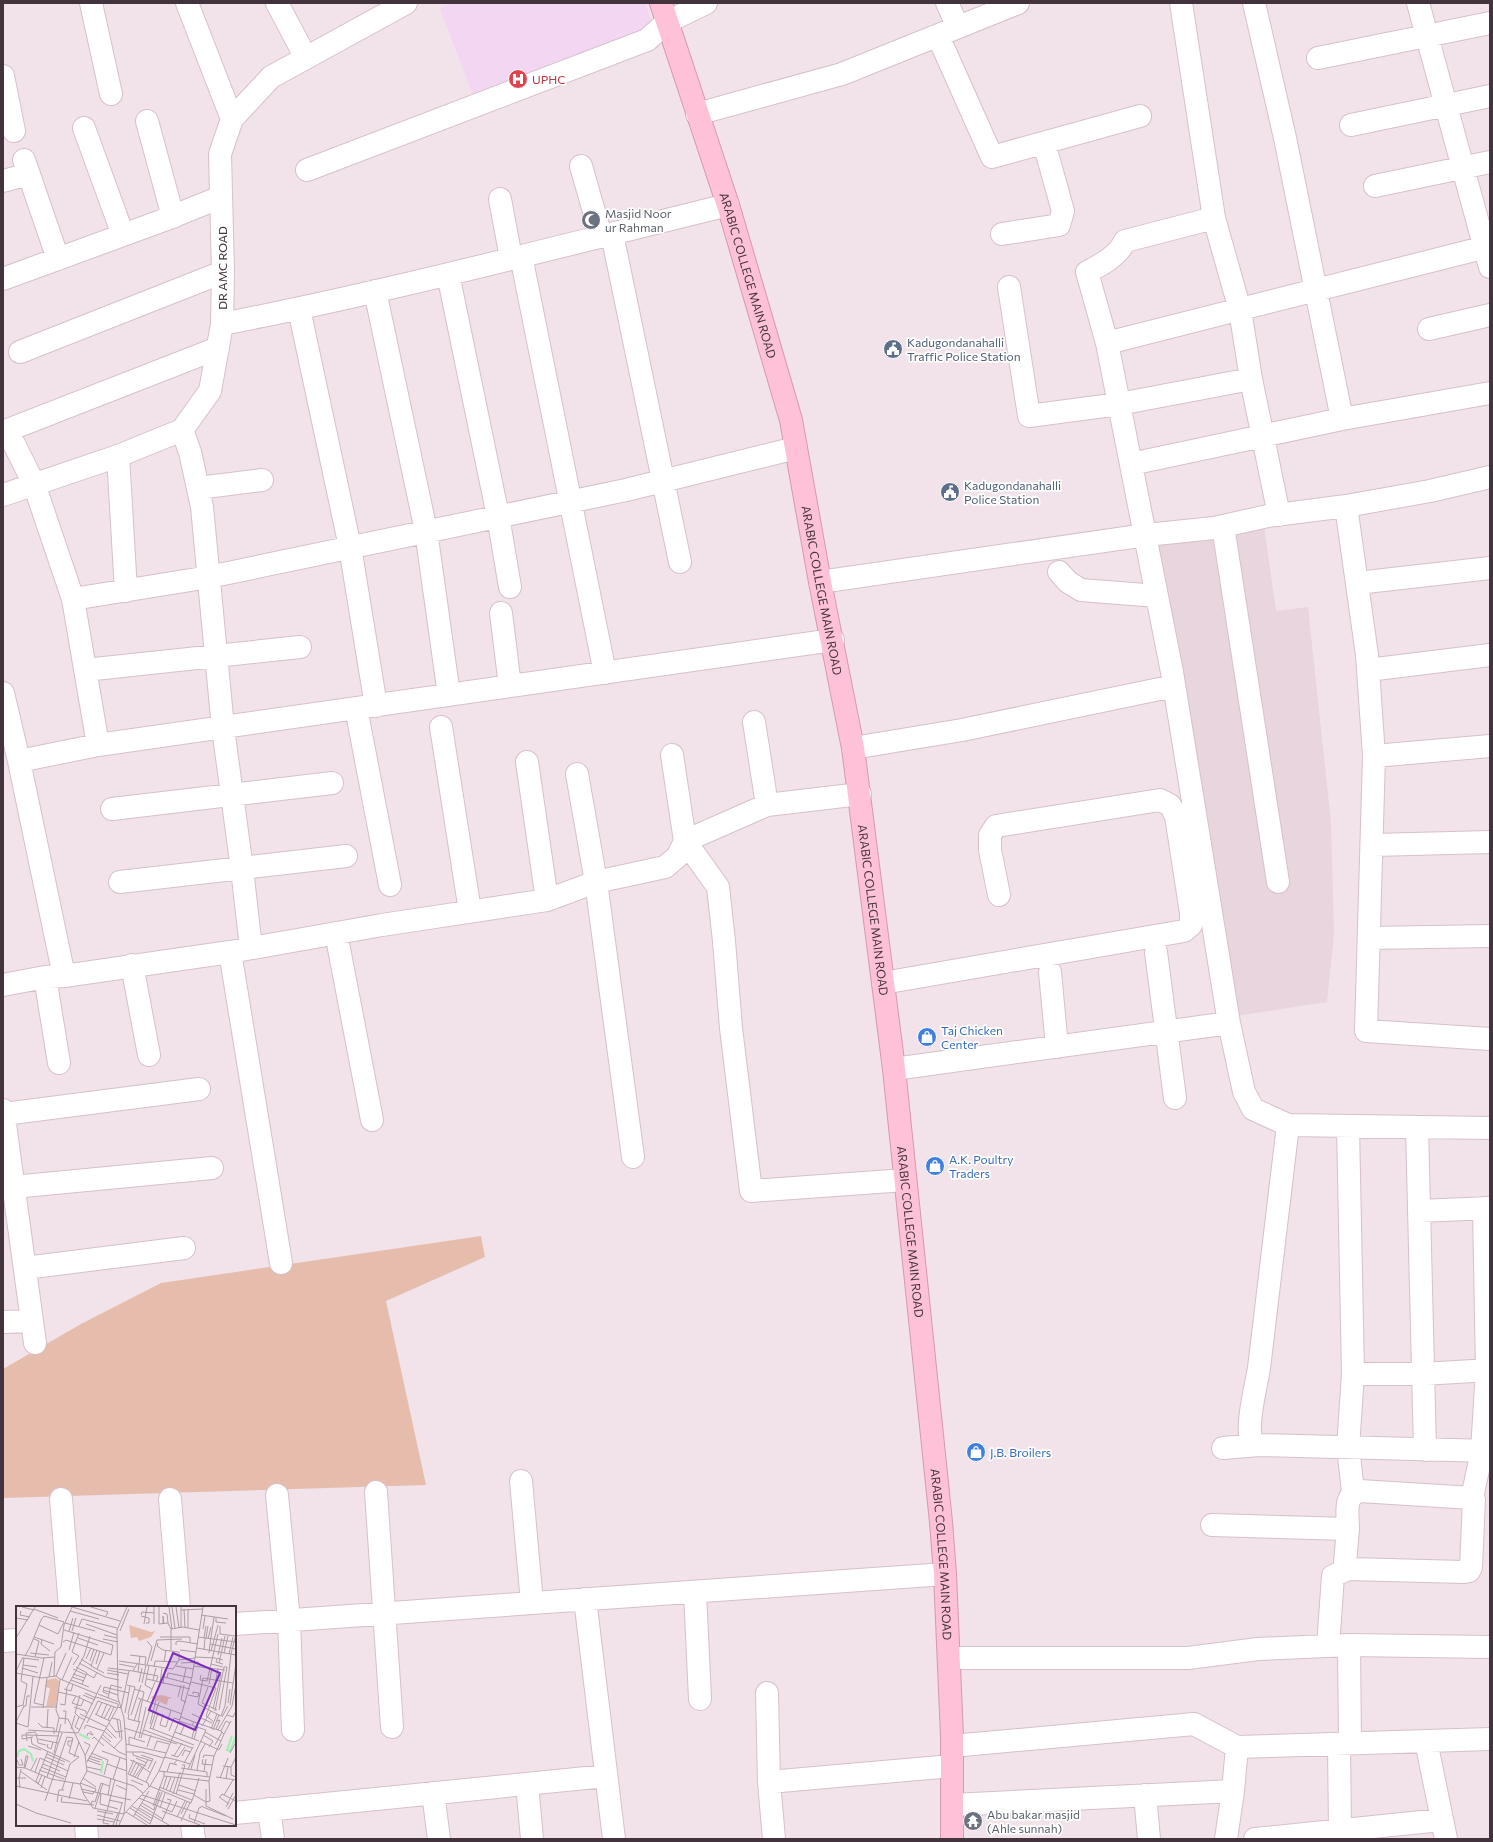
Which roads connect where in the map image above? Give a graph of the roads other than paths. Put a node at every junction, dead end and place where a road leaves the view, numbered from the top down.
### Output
1 (91, 3) edge
2 (187, 3) edge
3 (277, 3) edge
4 (706, 3) edge
5 (947, 3) edge
6 (1018, 3) edge
7 (1181, 3) edge
8 (1257, 3) edge
9 (1418, 3) edge
10 (394, 6) edge
11 (664, 13) edge
12 (1490, 23) edge
13 (958, 28) junction
14 (1427, 35) junction
15 (938, 36) junction
16 (306, 58) junction
17 (1318, 58) dead end
18 (3, 76) edge
19 (111, 94) dead end
20 (1490, 96) edge
21 (1446, 105) junction
22 (697, 114) junction
23 (1140, 116) dead end
24 (232, 119) junction
25 (147, 121) dead end
26 (1351, 125) dead end
27 (84, 128) dead end
28 (14, 131) dead end
29 (1044, 143) junction
30 (1490, 162) edge
31 (581, 166) dead end
32 (1464, 168) junction
33 (307, 170) dead end
34 (3, 181) edge
35 (1375, 186) dead end
36 (221, 197) junction
37 (500, 200) dead end
38 (728, 205) junction
39 (173, 216) junction
40 (1214, 218) junction
41 (1002, 234) dead end
42 (123, 235) junction
43 (606, 235) junction
44 (1489, 253) edge
45 (516, 257) junction
46 (58, 259) junction
47 (223, 272) junction
48 (448, 274) junction
49 (3, 279) edge
50 (1009, 287) dead end
51 (1315, 290) junction
52 (375, 291) junction
53 (299, 309) junction
54 (1240, 310) junction
55 (1490, 315) edge
56 (222, 324) junction
57 (1429, 329) dead end
58 (1107, 343) junction
59 (218, 348) junction
60 (20, 352) dead end
61 (1251, 379) junction
62 (1490, 393) edge
63 (1119, 404) junction
64 (1342, 419) junction
65 (182, 430) junction
66 (5, 431) edge
67 (1263, 436) junction
68 (796, 448) junction
69 (118, 456) junction
70 (1131, 464) junction
71 (1490, 477) edge
72 (262, 480) dead end
73 (663, 480) junction
74 (34, 484) junction
75 (198, 488) junction
76 (3, 495) edge
77 (572, 501) junction
78 (1346, 506) junction
79 (1279, 515) junction
80 (498, 516) junction
81 (1223, 526) junction
82 (426, 531) junction
83 (1146, 535) junction
84 (350, 547) junction
85 (680, 562) dead end
86 (1490, 568) edge
87 (1059, 572) dead end
88 (209, 577) junction
89 (820, 582) junction
90 (1357, 583) junction
91 (510, 587) dead end
92 (126, 591) junction
93 (1158, 596) junction
94 (73, 599) junction
95 (501, 613) dead end
96 (833, 640) junction
97 (300, 647) dead end
98 (216, 655) junction
99 (1490, 655) edge
100 (85, 670) junction
101 (1368, 670) junction
102 (605, 672) junction
103 (510, 686) junction
104 (1174, 686) junction
105 (3, 693) edge
106 (449, 695) junction
107 (366, 707) junction
108 (754, 722) dead end
109 (441, 727) dead end
110 (223, 728) junction
111 (98, 745) junction
112 (1490, 746) edge
113 (853, 748) junction
114 (672, 755) dead end
115 (1374, 756) junction
116 (19, 761) junction
117 (527, 762) dead end
118 (577, 774) dead end
119 (332, 783) dead end
120 (231, 794) junction
121 (860, 794) junction
122 (767, 805) junction
123 (112, 809) dead end
124 (685, 841) junction
125 (1490, 842) edge
126 (1373, 845) junction
127 (346, 856) dead end
128 (242, 869) junction
129 (120, 882) dead end
130 (596, 882) junction
131 (1278, 882) dead end
132 (390, 885) dead end
133 (998, 895) dead end
134 (547, 900) junction
135 (470, 911) junction
136 (336, 933) junction
137 (1490, 936) edge
138 (1370, 938) junction
139 (251, 948) junction
140 (230, 952) junction
141 (1156, 952) dead end
142 (132, 965) junction
143 (1050, 972) dead end
144 (55, 977) junction
145 (883, 983) junction
146 (3, 985) edge
147 (1229, 1023) junction
148 (1166, 1031) junction
149 (1490, 1039) edge
150 (1057, 1046) junction
151 (149, 1055) dead end
152 (59, 1063) dead end
153 (894, 1070) junction
154 (199, 1089) dead end
155 (1175, 1098) dead end
156 (3, 1110) edge
157 (4, 1114) edge
158 (372, 1120) dead end
159 (1288, 1125) junction
160 (1348, 1126) junction
161 (1417, 1127) junction
162 (1490, 1128) edge
163 (633, 1157) dead end
164 (212, 1168) dead end
165 (9, 1175) edge
166 (905, 1180) junction
167 (1487, 1208) edge
168 (1419, 1211) junction
169 (12, 1243) edge
170 (184, 1248) dead end
171 (281, 1263) dead end
172 (25, 1268) junction
173 (32, 1321) junction
174 (3, 1322) edge
175 (35, 1343) dead end
176 (1488, 1370) edge
177 (1353, 1374) junction
178 (1422, 1374) junction
179 (1259, 1445) junction
180 (1348, 1447) junction
181 (1223, 1448) dead end
182 (1425, 1450) junction
183 (1486, 1451) edge
184 (521, 1481) dead end
185 (376, 1492) dead end
186 (1353, 1492) junction
187 (278, 1495) dead end
188 (1472, 1498) junction
189 (61, 1499) dead end
190 (170, 1499) dead end
191 (1481, 1524) edge
192 (1212, 1525) dead end
193 (1348, 1529) junction
194 (1348, 1570) junction
195 (945, 1574) junction
196 (695, 1592) junction
197 (585, 1599) junction
198 (532, 1603) junction
199 (70, 1606) edge
200 (179, 1606) edge
201 (385, 1614) junction
202 (289, 1620) junction
203 (236, 1624) edge
204 (16, 1640) edge
205 (3, 1641) edge
206 (1349, 1645) junction
207 (1328, 1646) junction
208 (1490, 1647) edge
209 (949, 1658) junction
210 (767, 1693) dead end
211 (700, 1699) dead end
212 (392, 1727) dead end
213 (293, 1730) dead end
214 (1490, 1738) edge
215 (1426, 1741) junction
216 (1345, 1744) junction
217 (1237, 1747) junction
218 (952, 1756) junction
219 (606, 1776) junction
220 (769, 1782) junction
221 (527, 1784) junction
222 (1233, 1791) junction
223 (433, 1793) junction
224 (1145, 1796) junction
225 (952, 1805) junction
226 (269, 1809) junction
227 (236, 1813) edge
228 (86, 1826) edge
229 (192, 1826) edge
230 (1444, 1829) edge
231 (1340, 1830) junction
232 (87, 1839) edge
233 (194, 1839) edge
234 (273, 1839) edge
235 (439, 1839) edge
236 (532, 1839) edge
237 (614, 1839) edge
238 (774, 1839) edge
239 (952, 1839) edge
240 (1149, 1839) edge
241 (1226, 1839) edge
242 (1255, 1839) edge

1 - 19 street
2 - 24 street
3 - 16 street
4 - 11 street
5 - 13 street
6 - 13 street
7 - 40 street
8 - 51 street
9 - 14 street
10 - 16 street, DR AMC ROAD
11 - 22 main road, ARABIC COLLEGE MAIN ROAD
11 - 33 street
12 - 14 street
13 - 15 street
14 - 17 street
14 - 21 street
15 - 22 street
15 - 29 street
16 - 24 street, DR AMC ROAD
18 - 28 street
20 - 21 street
21 - 26 street
21 - 32 street
22 - 38 main road, ARABIC COLLEGE MAIN ROAD
23 - 29 street
24 - 36 street, DR AMC ROAD
25 - 39 street
27 - 42 street
29 - 41 street
30 - 32 street
31 - 43 street
32 - 35 street
32 - 44 street
34 - 46 street
36 - 39 street
36 - 47 street, DR AMC ROAD
37 - 45 street
38 - 43 street
38 - 68 main road, ARABIC COLLEGE MAIN ROAD
39 - 42 street
40 - 54 street
40 - 58 street
42 - 46 street
43 - 45 street
43 - 73 street
44 - 51 street
45 - 48 street
45 - 77 street
46 - 49 street
47 - 56 street, DR AMC ROAD
47 - 60 street
48 - 52 street
48 - 80 street
50 - 63 street
51 - 54 street
51 - 64 street
52 - 53 street
52 - 82 street
53 - 56 street
53 - 84 street
54 - 58 street
54 - 61 street
55 - 57 street
56 - 59 street, DR AMC ROAD
58 - 63 street
59 - 65 street, DR AMC ROAD
59 - 66 street
61 - 63 street
61 - 67 street
62 - 64 street
63 - 70 street
64 - 67 street
65 - 69 street
65 - 75 street
66 - 74 street
67 - 70 street
67 - 79 street
68 - 73 street
68 - 89 main road, ARABIC COLLEGE MAIN ROAD
69 - 74 street
69 - 92 street
70 - 83 street
71 - 78 street
72 - 75 street
73 - 77 street
73 - 85 street
74 - 76 street
74 - 94 street
75 - 88 street
77 - 80 street
77 - 102 street
78 - 79 street
78 - 90 street
79 - 81 street
80 - 82 street
80 - 91 street
81 - 83 street
81 - 131 street
82 - 84 street
82 - 106 street
83 - 89 street
83 - 93 street
84 - 88 street
84 - 107 street
86 - 90 street
87 - 93 street
88 - 92 street
88 - 98 street
89 - 96 main road, ARABIC COLLEGE MAIN ROAD
90 - 101 street
92 - 94 street
93 - 104 street
94 - 100 street
95 - 103 street
96 - 102 street
96 - 113 main road, ARABIC COLLEGE MAIN ROAD
97 - 98 street
98 - 100 street
98 - 110 street
99 - 101 street
100 - 111 street
101 - 115 street
102 - 103 street
103 - 106 street
104 - 113 street
104 - 147 street
105 - 116 street
106 - 107 street
107 - 110 street
107 - 132 street
108 - 122 street
109 - 135 street
110 - 111 street
110 - 120 street
111 - 116 street
112 - 115 street
113 - 121 main road, ARABIC COLLEGE MAIN ROAD
114 - 124 street
115 - 126 street
116 - 144 street
117 - 134 street
118 - 130 street
119 - 120 street
120 - 123 street
120 - 128 street
121 - 122 street
121 - 145 main road, ARABIC COLLEGE MAIN ROAD
122 - 124 street
124 - 130 street
124 - 166 street
125 - 126 street
126 - 138 street
127 - 128 street
128 - 129 street
128 - 139 street
130 - 134 street
130 - 163 street
133 - 145 street
134 - 135 street
135 - 136 street
136 - 139 street
136 - 158 street
137 - 138 street
138 - 149 street
139 - 140 street
140 - 142 street
140 - 171 street
141 - 148 street
142 - 144 street
142 - 151 street
143 - 150 street
144 - 146 street
144 - 152 street
145 - 153 main road, ARABIC COLLEGE MAIN ROAD
147 - 148 street
147 - 159 street
148 - 150 street
148 - 155 street
150 - 153 street
153 - 166 main road, ARABIC COLLEGE MAIN ROAD
154 - 157 street
156 - 157 street
157 - 165 street
159 - 160 street
159 - 179 street
160 - 161 street
160 - 177 street
161 - 162 street
161 - 168 street
164 - 165 street
165 - 169 street
166 - 195 main road, ARABIC COLLEGE MAIN ROAD
167 - 168 street
167 - 176 street
168 - 178 street
169 - 172 street
170 - 172 street
172 - 173 street
173 - 174 street
173 - 175 street
176 - 178 street
176 - 183 street
177 - 178 street
177 - 180 street
178 - 182 street
179 - 180 street
179 - 181 street
180 - 182 street
180 - 186 street
182 - 183 street
183 - 188 street
184 - 198 street
185 - 201 street
186 - 188 street
186 - 193 street
187 - 202 street
188 - 191 street
189 - 199 street
190 - 200 street
191 - 194 street
192 - 193 street
193 - 194 street
194 - 207 street
195 - 196 street
195 - 209 main road, ARABIC COLLEGE MAIN ROAD
196 - 197 street
196 - 211 street
197 - 198 street
197 - 219 street
198 - 201 street
201 - 202 street
201 - 212 street
202 - 203 street
202 - 213 street
204 - 205 street
206 - 207 street
206 - 208 street
206 - 216 street
207 - 209 street
209 - 218 main road, ARABIC COLLEGE MAIN ROAD
210 - 220 street
214 - 215 street
215 - 216 street
215 - 230 street
216 - 217 street
216 - 231 street
217 - 218 street
217 - 222 street
218 - 220 street
218 - 225 main road, ARABIC COLLEGE MAIN ROAD
219 - 221 street
219 - 237 street
220 - 238 street
221 - 223 street
221 - 236 street
222 - 224 street
222 - 241 street
223 - 226 street
223 - 235 street
224 - 225 street
224 - 240 street
225 - 239 main road, ARABIC COLLEGE MAIN ROAD
226 - 227 street
226 - 234 street
228 - 232 street
229 - 233 street
230 - 231 street
231 - 242 street

